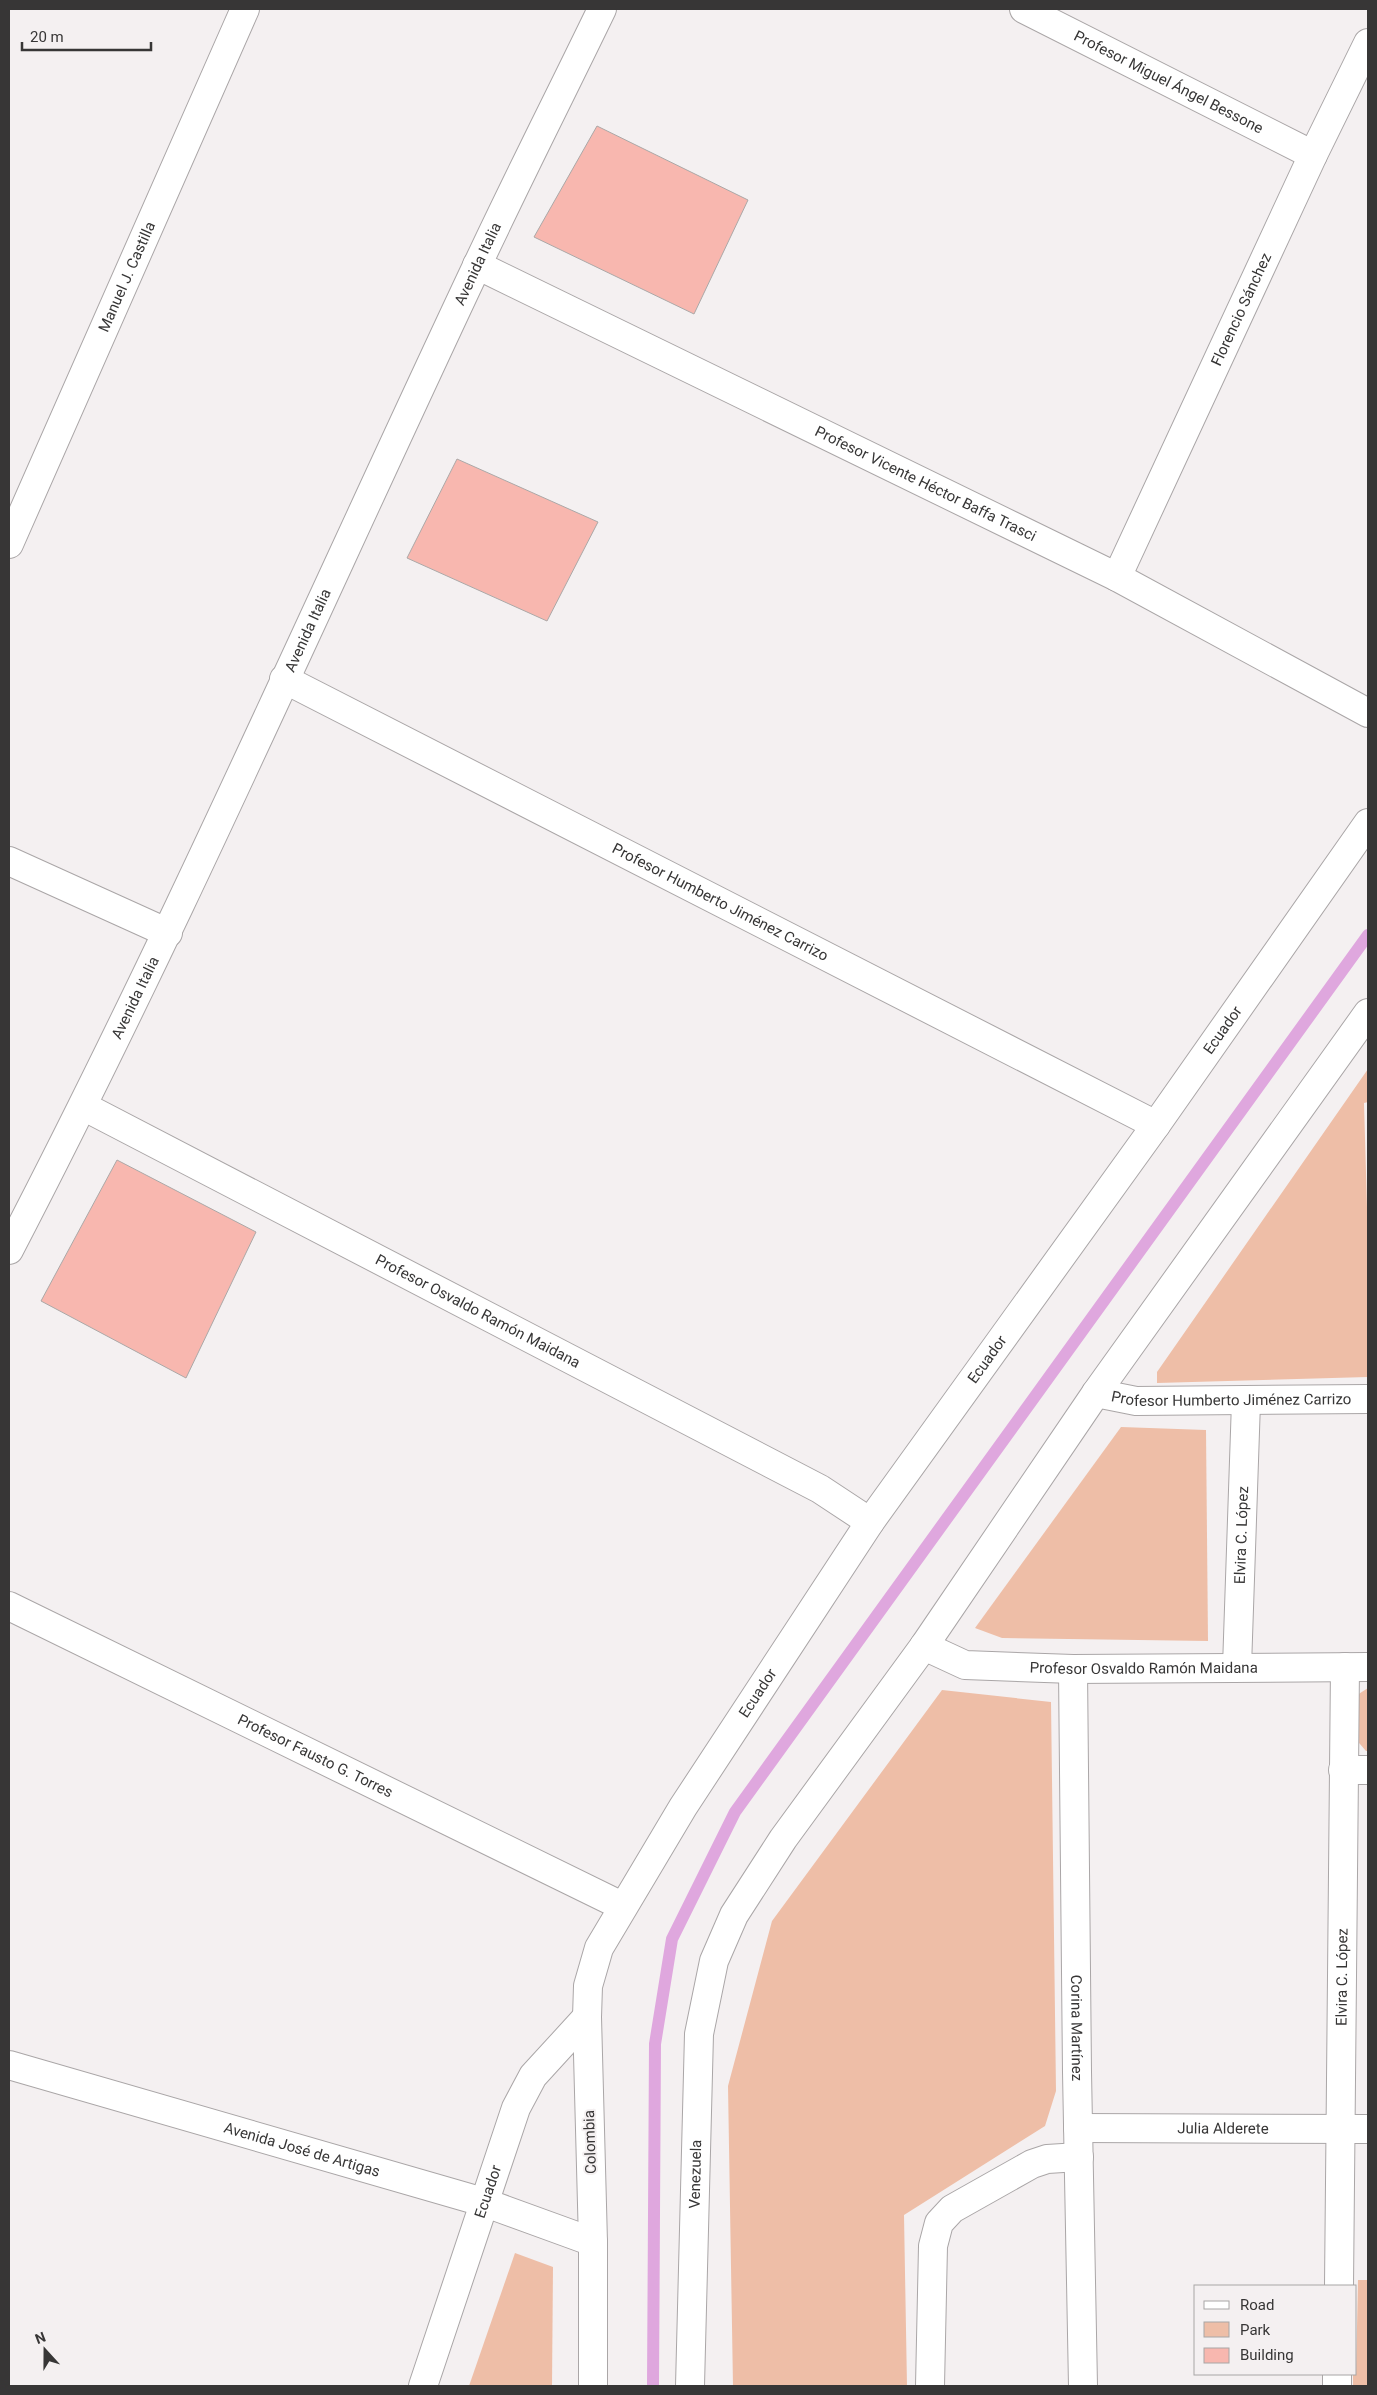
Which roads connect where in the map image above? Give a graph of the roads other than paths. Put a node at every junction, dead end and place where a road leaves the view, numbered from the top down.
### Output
1 (245, 9) edge
2 (602, 9) edge
3 (1024, 9) edge
4 (1368, 43) edge
5 (1313, 155) junction
6 (477, 265) junction
7 (9, 544) edge
8 (1117, 577) junction
9 (284, 679) junction
10 (1368, 713) edge
11 (1368, 823) edge
12 (9, 861) edge
13 (168, 933) junction
14 (1368, 1013) edge
15 (83, 1106) junction
16 (1156, 1126) junction
17 (9, 1250) edge
18 (1096, 1393) junction
19 (1368, 1399) edge
20 (1246, 1402) junction
21 (870, 1522) junction
22 (9, 1606) edge
23 (924, 1646) junction
24 (1237, 1667) junction
25 (1357, 1667) edge
26 (1073, 1669) junction
27 (1356, 1770) edge
28 (622, 1906) junction
29 (587, 2017) junction
30 (9, 2065) edge
31 (1078, 2128) junction
32 (1355, 2128) edge
33 (1079, 2157) junction
34 (483, 2202) junction
35 (593, 2242) junction
36 (1339, 2285) edge
37 (423, 2386) edge
38 (593, 2386) edge
39 (690, 2386) edge
40 (930, 2386) edge
41 (1084, 2386) edge

1 - 7 street, Manuel J. Castilla
2 - 6 street, Avenida Italia
3 - 5 street, Profesor Miguel Ángel Bessone
4 - 5 street, Florencio Sánchez
5 - 8 street, Florencio Sánchez
6 - 8 street, Profesor Vicente Héctor Baffa Trasci
6 - 9 street, Avenida Italia
8 - 10 street, Profesor Vicente Héctor Baffa Trasci
9 - 13 street, Avenida Italia
9 - 16 street, Profesor Humberto Jiménez Carrizo
11 - 16 street, Ecuador
12 - 13 street
13 - 15 street, Avenida Italia
14 - 18 street
15 - 17 street, Avenida Italia
15 - 21 street, Profesor Osvaldo Ramón Maidana
16 - 21 street, Ecuador
18 - 20 street, Profesor Humberto Jiménez Carrizo
18 - 23 street
19 - 20 street, Profesor Humberto Jiménez Carrizo
20 - 24 street, Elvira C. López
21 - 28 street, Ecuador
22 - 28 street, Profesor Fausto G. Torres
23 - 26 street, Profesor Osvaldo Ramón Maidana
23 - 39 street, Venezuela
24 - 25 street, Profesor Osvaldo Ramón Maidana
24 - 26 street, Profesor Osvaldo Ramón Maidana
25 - 27 street, Elvira C. López
26 - 31 street, Corina Martínez
27 - 32 street, Elvira C. López
28 - 29 street, Colombia
29 - 34 street, Ecuador
29 - 35 street, Colombia
30 - 34 street, Avenida José de Artigas
31 - 32 street, Julia Alderete
31 - 33 street, Corina Martínez
32 - 36 street, Elvira C. López
33 - 40 street
33 - 41 street, Corina Martínez
34 - 35 street, Avenida José de Artigas
34 - 37 street, Ecuador
35 - 38 street, Colombia

